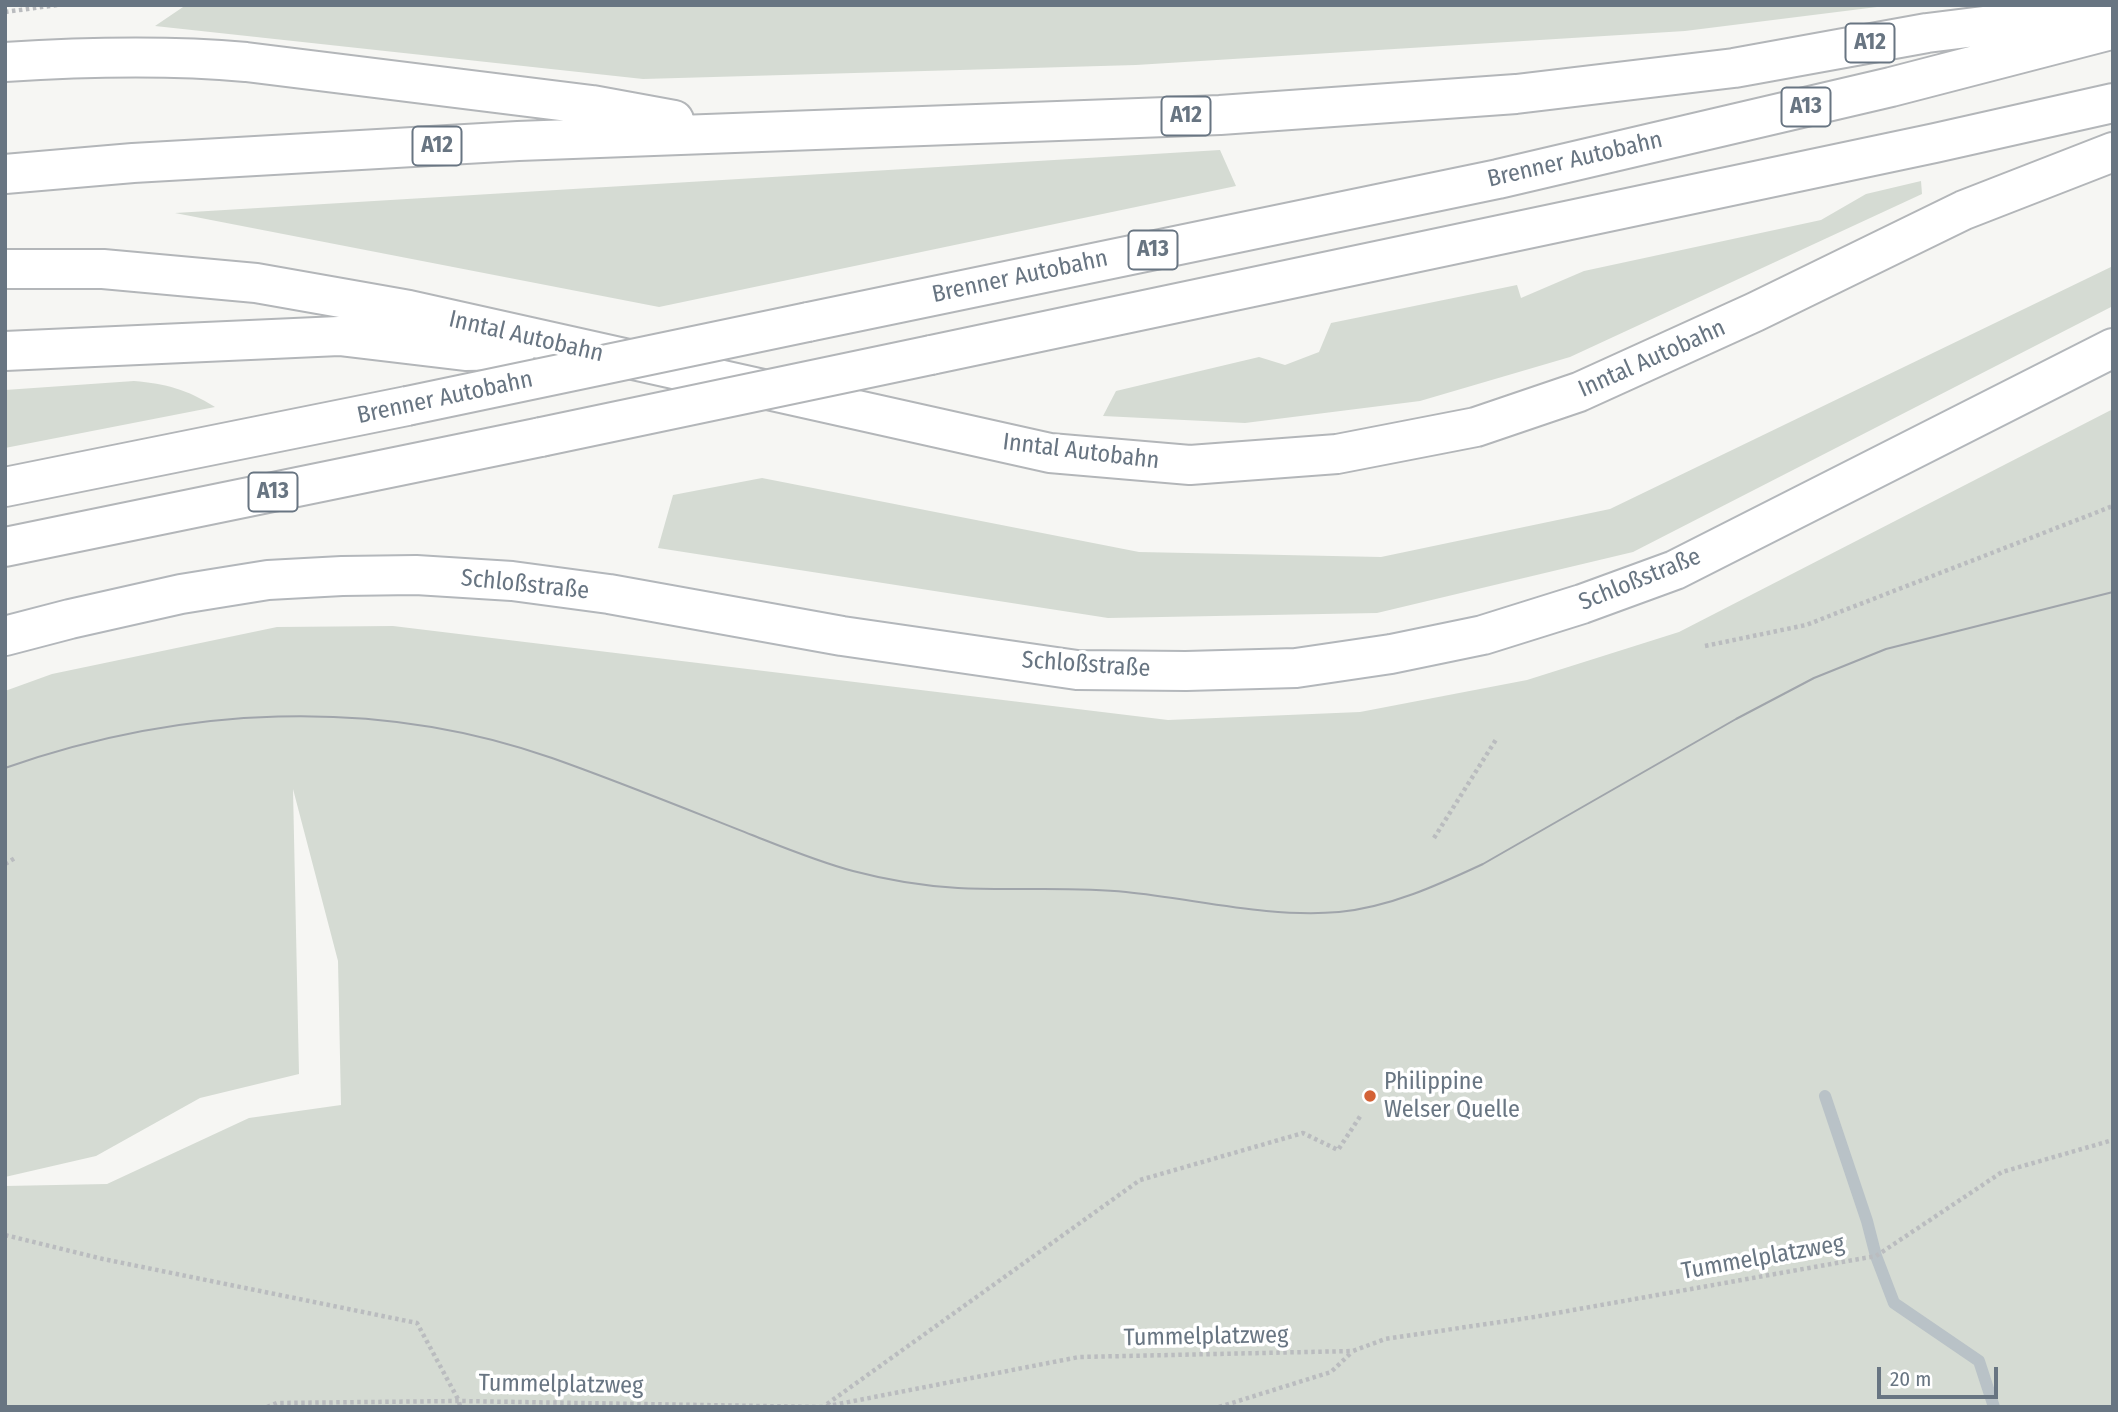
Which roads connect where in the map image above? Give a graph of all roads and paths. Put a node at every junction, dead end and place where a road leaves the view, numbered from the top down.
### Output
1 (57, 5) edge
2 (2113, 10) edge
3 (5, 12) edge
4 (2113, 30) edge
5 (5, 62) edge
6 (2113, 103) edge
7 (742, 132) junction
8 (2113, 152) edge
9 (5, 174) edge
10 (5, 270) edge
11 (2113, 348) edge
12 (578, 349) junction
13 (5, 351) edge
14 (5, 487) edge
15 (2113, 506) edge
16 (5, 547) edge
17 (5, 636) edge
18 (1705, 646) dead end
19 (1497, 738) dead end
20 (1434, 838) dead end
21 (1361, 1115) dead end
22 (2113, 1140) edge
23 (5, 1235) edge
24 (1353, 1351) junction
25 (460, 1404) edge
26 (267, 1407) edge
27 (823, 1407) edge
28 (1219, 1407) edge

1 - 3 path
2 - 7 main road, A12
4 - 14 main road, Brenner Autobahn / A13, bridge
5 - 7 main road
6 - 16 main road, A13, bridge
7 - 9 main road, A12
8 - 12 main road, Inntal Autobahn
10 - 12 main road, Inntal Autobahn
11 - 17 main road, Schloßstraße
12 - 13 main road
15 - 18 path
19 - 20 path
21 - 27 path
22 - 24 path, Tummelplatzweg
23 - 25 path
24 - 27 path, Tummelplatzweg
24 - 28 path
25 - 26 path, Tummelplatzweg
25 - 27 path, Tummelplatzweg

